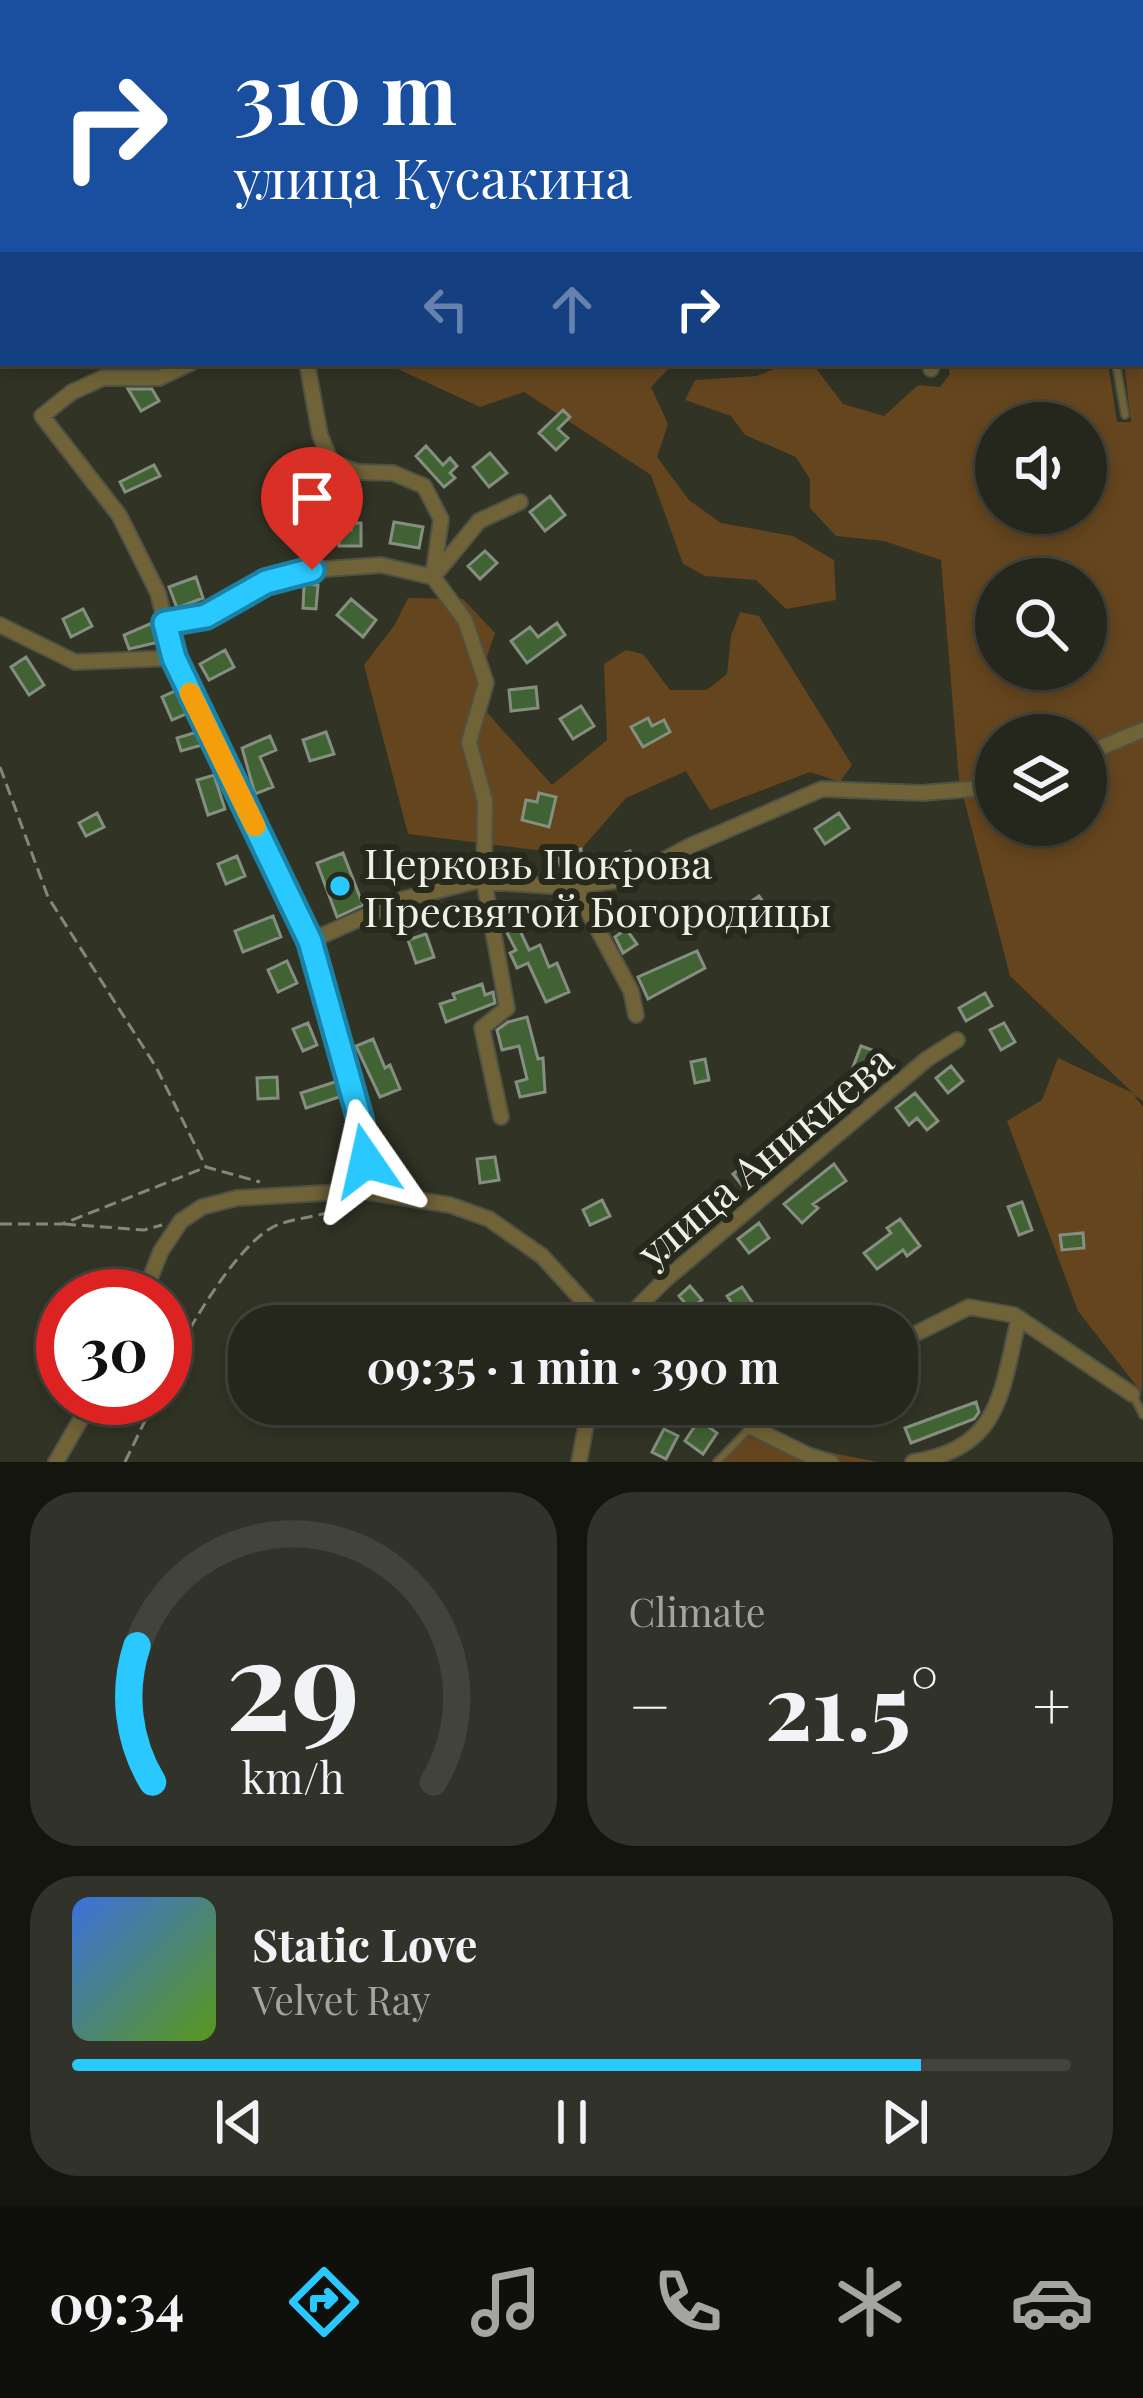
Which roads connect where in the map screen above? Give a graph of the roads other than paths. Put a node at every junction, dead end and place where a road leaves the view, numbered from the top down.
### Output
1 (185, 366) edge
2 (308, 366) edge
3 (1117, 366) edge
4 (1125, 415) dead end
5 (520, 502) dead end
6 (433, 578) junction
7 (165, 623) junction
8 (0, 625) edge
9 (174, 658) junction
10 (1143, 730) edge
11 (1107, 745) edge
12 (975, 789) edge
13 (484, 881) junction
14 (574, 885) junction
15 (310, 941) junction
16 (636, 1015) dead end
17 (958, 1040) dead end
18 (501, 1117) dead end
19 (361, 1191) junction
20 (154, 1269) edge
21 (582, 1305) edge
22 (640, 1305) edge
23 (1019, 1318) junction
24 (918, 1332) edge
25 (1132, 1394) joint
26 (1143, 1415) edge
27 (77, 1425) edge
28 (586, 1425) edge
29 (751, 1426) joint
30 (937, 1460) edge
31 (56, 1462) edge
32 (579, 1462) edge
33 (717, 1462) edge
34 (831, 1462) edge
35 (913, 1462) edge

1 - 7 street
2 - 6 street
3 - 4 lane
5 - 6 street
6 - 7 street
6 - 13 street
7 - 9 street
8 - 9 street
9 - 15 street
10 - 11 street
12 - 14 street
13 - 14 street
13 - 15 street
13 - 18 street
14 - 16 street
15 - 19 street
17 - 22 street, улица Аникиева
19 - 20 street
19 - 21 street
23 - 24 street
23 - 25 street
23 - 30 street
25 - 26 lane
27 - 31 street
28 - 32 street
29 - 33 lane
29 - 34 street
30 - 35 street

